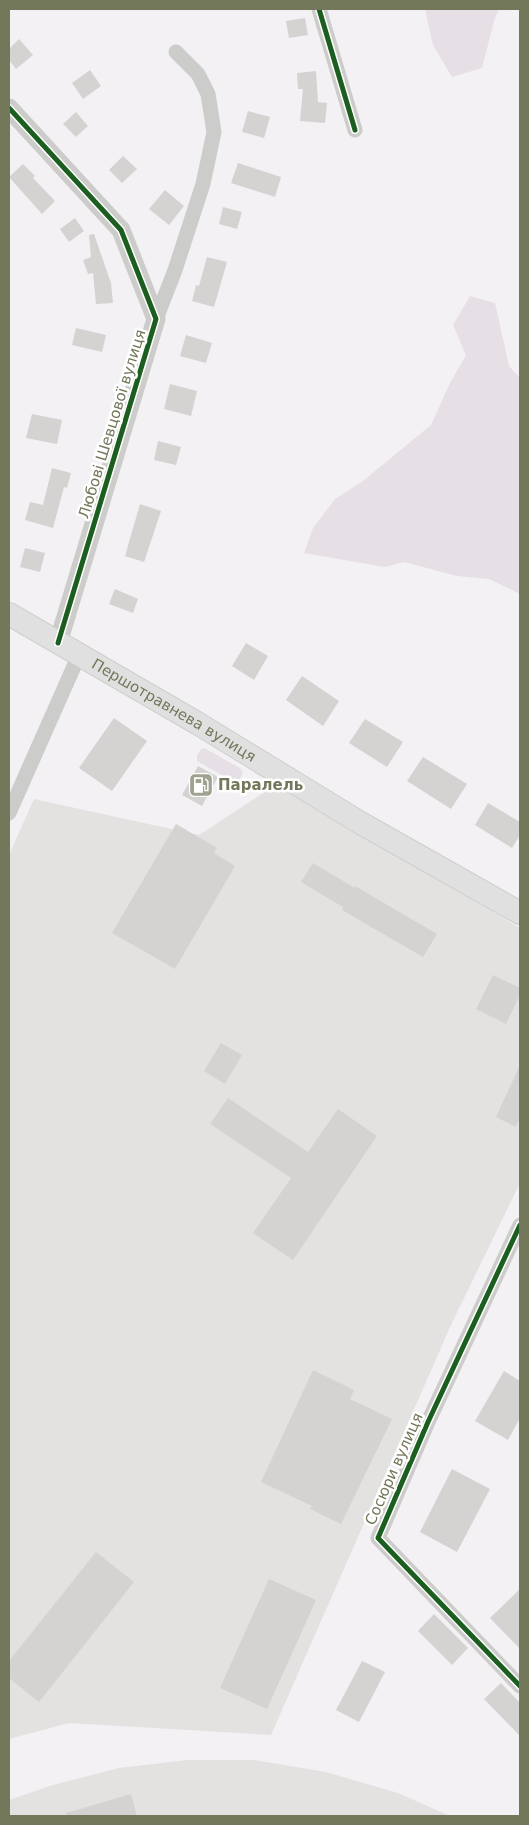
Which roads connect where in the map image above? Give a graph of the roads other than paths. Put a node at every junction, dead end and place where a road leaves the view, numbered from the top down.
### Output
1 (319, 9) edge
2 (176, 52) dead end
3 (9, 108) edge
4 (355, 130) dead end
5 (156, 319) junction
6 (9, 614) edge
7 (58, 643) junction
8 (80, 655) junction
9 (9, 812) edge
10 (520, 913) edge
11 (520, 1225) edge
12 (520, 1686) edge

1 - 4 street
2 - 5 street, Любові Шевцової вулиця
3 - 5 street, Любові Шевцової вулиця
5 - 7 street, Любові Шевцової вулиця
6 - 7 main road, Першотравнева вулиця
7 - 8 main road, Першотравнева вулиця
8 - 9 street
8 - 10 main road, Першотравнева вулиця
11 - 12 street, Сосюри вулиця

